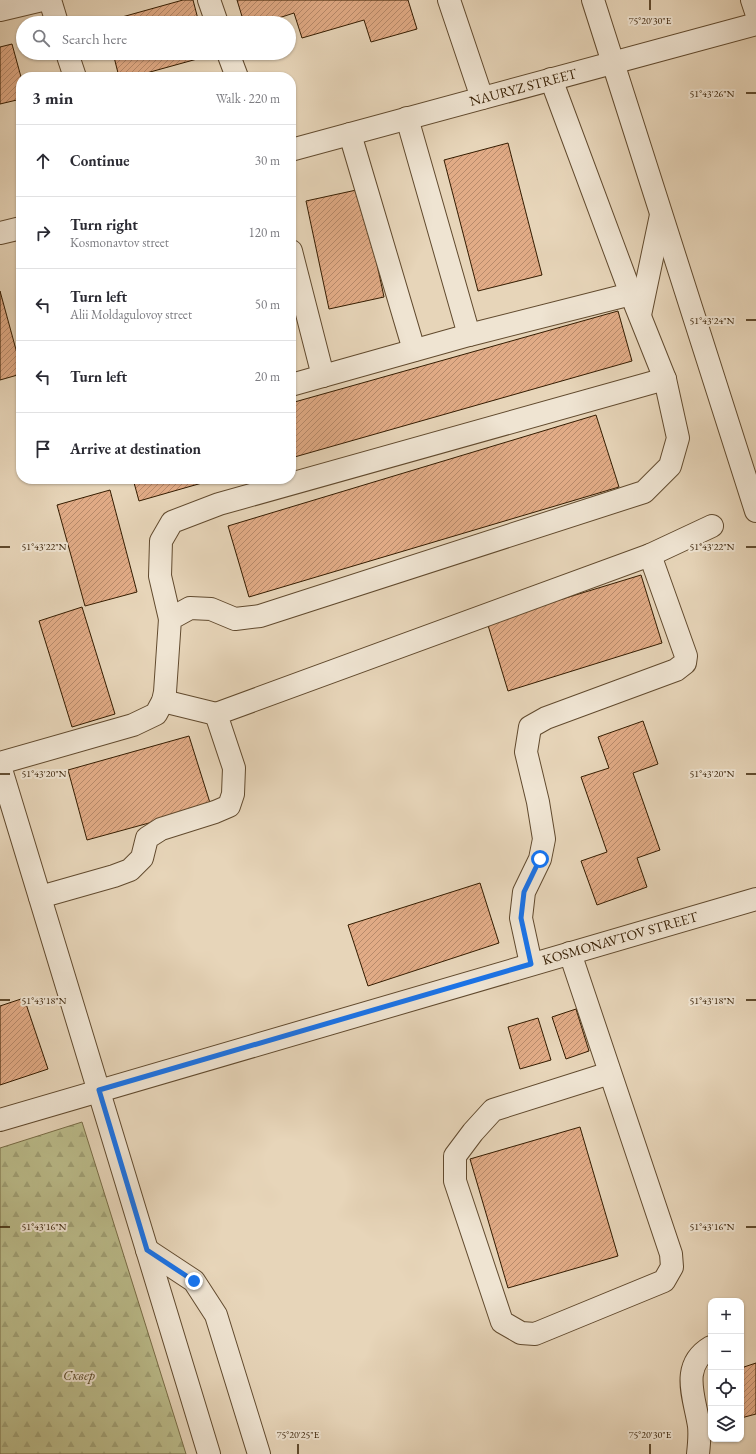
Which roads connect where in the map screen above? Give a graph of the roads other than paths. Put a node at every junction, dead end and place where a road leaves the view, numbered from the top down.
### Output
1 (42, 0) edge
2 (50, 0) edge
3 (209, 0) edge
4 (449, 0) edge
5 (593, 0) edge
6 (752, 0) edge
7 (0, 10) edge
8 (756, 12) edge
9 (55, 16) edge
10 (215, 16) edge
11 (756, 24) edge
12 (69, 60) edge
13 (231, 60) edge
14 (613, 62) junction
15 (73, 72) edge
16 (235, 72) edge
17 (550, 79) junction
18 (482, 98) junction
19 (407, 118) junction
20 (350, 134) junction
21 (296, 149) edge
22 (661, 213) junction
23 (16, 229) edge
24 (0, 233) edge
25 (296, 271) edge
26 (631, 294) junction
27 (640, 315) junction
28 (469, 335) junction
29 (414, 350) junction
30 (323, 376) junction
31 (665, 380) junction
32 (296, 384) edge
33 (296, 483) edge
34 (291, 484) edge
35 (756, 511) edge
36 (712, 526) dead end
37 (650, 555) junction
38 (170, 619) junction
39 (163, 701) junction
40 (216, 714) junction
41 (0, 763) edge
42 (0, 766) edge
43 (40, 897) junction
44 (756, 899) edge
45 (570, 953) junction
46 (531, 964) junction
47 (610, 1073) junction
48 (99, 1090) junction
49 (0, 1120) edge
50 (147, 1250) junction
51 (708, 1349) edge
52 (209, 1454) edge
53 (259, 1454) edge
54 (698, 1454) edge

1 - 7 street
2 - 9 street
3 - 10 street
4 - 18 street
5 - 14 street
6 - 8 street
11 - 14 street, NAURYZ STREET
12 - 15 street
13 - 16 street
14 - 17 street, NAURYZ STREET
14 - 22 street
17 - 18 street, NAURYZ STREET
17 - 26 street
18 - 19 street, NAURYZ STREET
19 - 20 street, NAURYZ STREET
19 - 28 street
20 - 21 street, NAURYZ STREET
20 - 29 street
22 - 27 street
22 - 35 street
23 - 24 street
25 - 30 street
26 - 27 street
26 - 28 street
27 - 31 street
28 - 29 street
29 - 30 street
30 - 32 street
31 - 33 street
31 - 38 street
34 - 38 street
36 - 37 street
37 - 40 street
37 - 46 street
38 - 39 street
39 - 40 street
39 - 41 street
40 - 43 street
42 - 43 street
43 - 48 street
44 - 45 street, KOSMONAVTOV STREET
45 - 46 street, KOSMONAVTOV STREET
45 - 47 street
46 - 48 street, KOSMONAVTOV STREET
47 - 47 street
48 - 49 street, KOSMONAVTOV STREET
48 - 50 street
50 - 52 street
50 - 53 street
51 - 54 street

